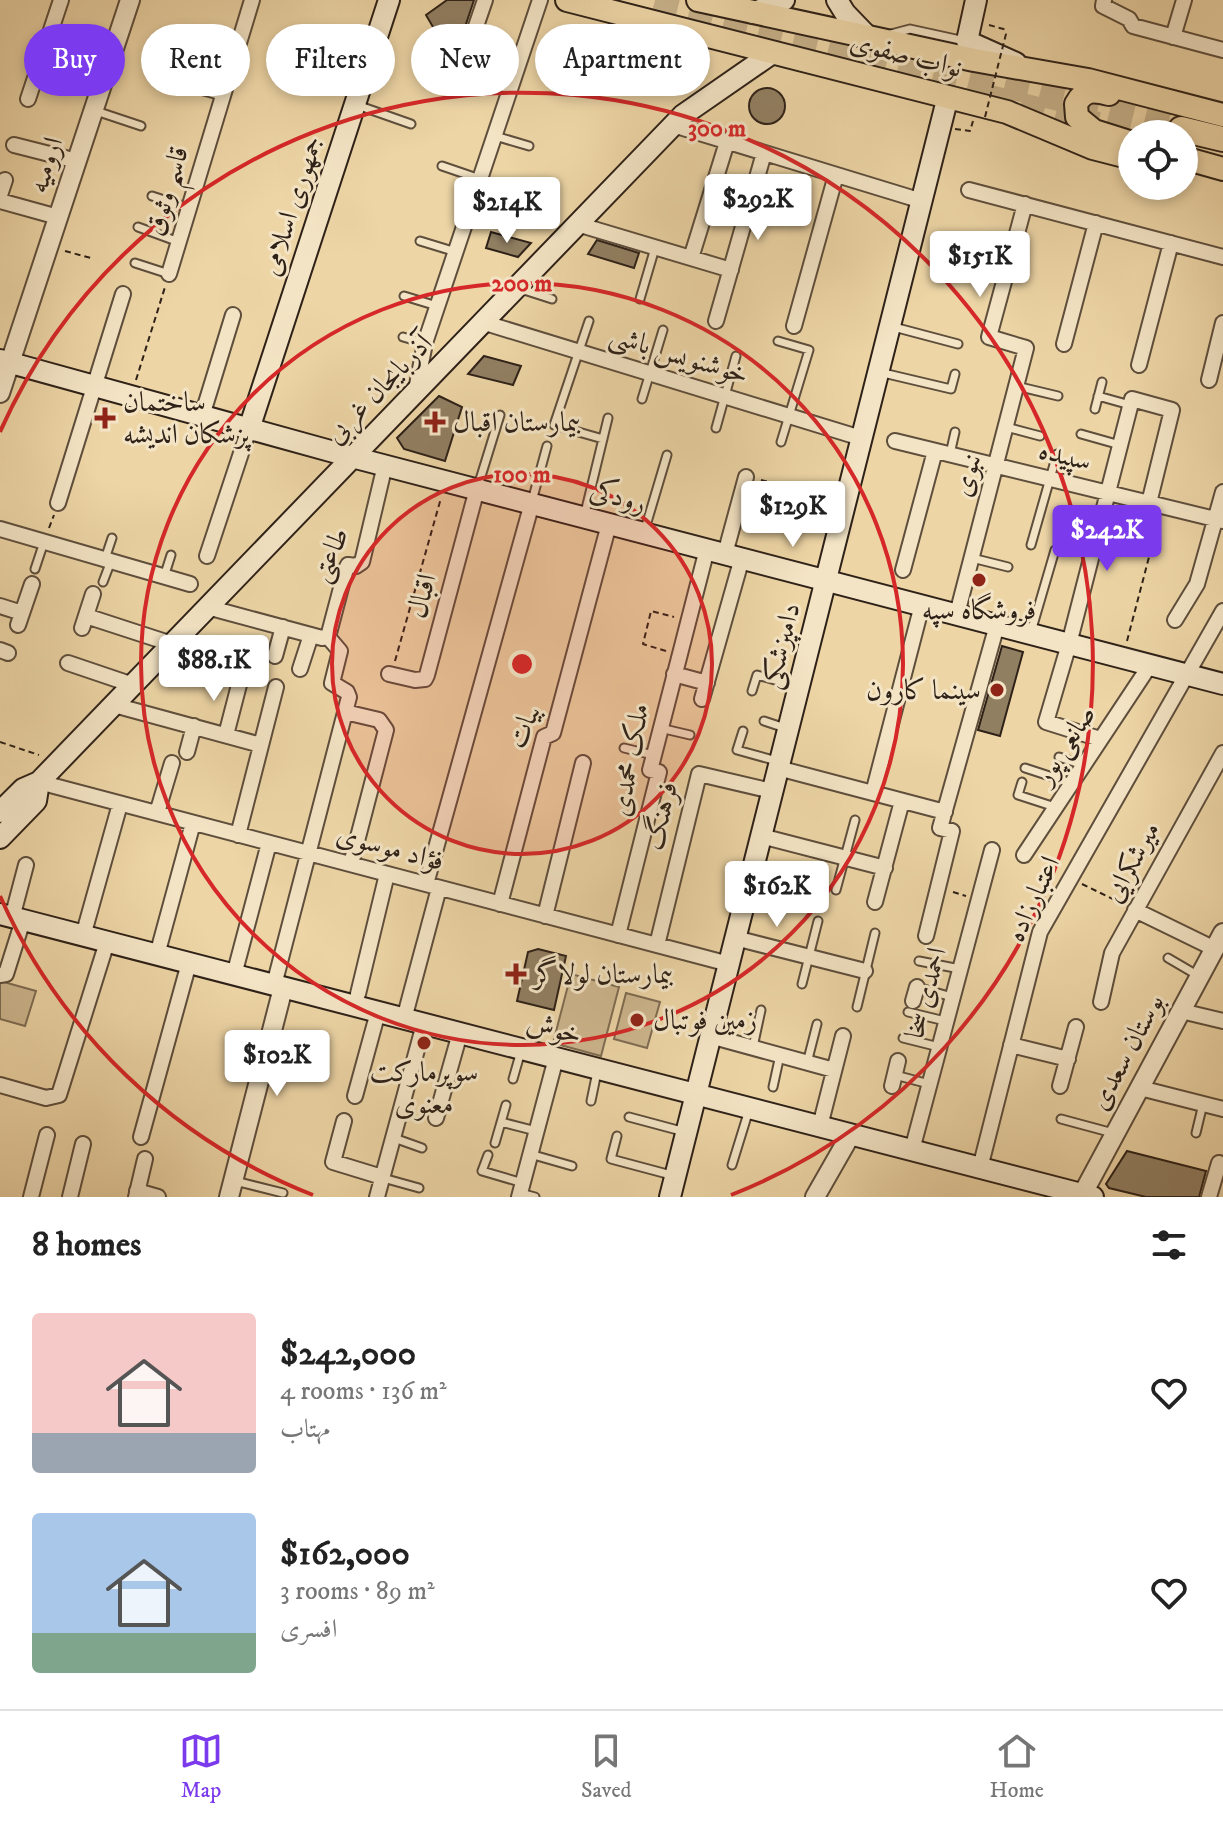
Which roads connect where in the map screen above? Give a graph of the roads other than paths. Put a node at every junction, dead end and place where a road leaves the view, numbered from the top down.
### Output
1 (61, 0) edge
2 (130, 0) edge
3 (252, 0) edge
4 (389, 0) edge
5 (485, 0) edge
6 (540, 0) edge
7 (567, 0) edge
8 (698, 0) edge
9 (784, 0) edge
10 (837, 0) edge
11 (976, 0) edge
12 (1104, 0) edge
13 (1184, 0) edge
14 (619, 6) edge
15 (753, 13) junction
16 (477, 24) edge
17 (1173, 37) junction
18 (870, 39) junction
19 (967, 41) junction
20 (1223, 50) edge
21 (774, 52) junction
22 (812, 62) junction
23 (1033, 70) junction
24 (220, 96) edge
25 (224, 97) junction
26 (28, 99) dead end
27 (355, 104) junction
28 (94, 111) junction
29 (1223, 115) edge
30 (943, 118) junction
31 (411, 124) dead end
32 (673, 125) junction
33 (1223, 125) edge
34 (141, 126) dead end
35 (1063, 135) junction
36 (495, 136) junction
37 (1198, 138) edge
38 (1118, 139) edge
39 (1223, 139) edge
40 (727, 142) junction
41 (1198, 144) edge
42 (14, 145) dead end
43 (529, 146) dead end
44 (764, 153) junction
45 (1118, 154) edge
46 (1223, 156) edge
47 (77, 161) junction
48 (1198, 162) edge
49 (442, 166) dead end
50 (1223, 169) edge
51 (836, 175) junction
52 (1198, 175) edge
53 (480, 179) junction
54 (5, 180) dead end
55 (1223, 181) edge
56 (969, 190) dead end
57 (152, 196) dead end
58 (0, 198) edge
59 (922, 201) junction
60 (1025, 204) junction
61 (189, 208) junction
62 (58, 217) junction
63 (1096, 223) junction
64 (577, 224) junction
65 (138, 227) dead end
66 (420, 241) dead end
67 (179, 242) junction
68 (1171, 243) junction
69 (655, 248) junction
70 (456, 252) junction
71 (1223, 257) edge
72 (691, 258) junction
73 (135, 263) dead end
74 (731, 270) junction
75 (169, 274) joint
76 (515, 288) junction
77 (123, 294) dead end
78 (404, 296) dead end
79 (552, 299) dead end
80 (640, 299) dead end
81 (437, 306) junction
82 (233, 315) dead end
83 (589, 321) dead end
84 (716, 321) dead end
85 (482, 322) junction
86 (1223, 323) edge
87 (794, 326) dead end
88 (890, 326) junction
89 (663, 330) dead end
90 (403, 337) dead end
91 (778, 341) dead end
92 (425, 343) junction
93 (958, 344) dead end
94 (1064, 344) dead end
95 (578, 352) junction
96 (736, 356) dead end
97 (5, 362) edge
98 (1139, 365) dead end
99 (878, 372) junction
100 (650, 374) junction
101 (955, 374) dead end
102 (1209, 380) dead end
103 (1102, 382) dead end
104 (94, 386) junction
105 (1016, 386) junction
106 (416, 390) junction
107 (0, 393) edge
108 (725, 396) junction
109 (1058, 396) dead end
110 (1098, 396) junction
111 (642, 399) dead end
112 (1130, 405) junction
113 (1095, 409) dead end
114 (500, 415) dead end
115 (202, 416) junction
116 (789, 416) junction
117 (608, 418) dead end
118 (1006, 427) junction
119 (716, 428) dead end
120 (249, 429) junction
121 (955, 432) dead end
122 (1081, 434) dead end
123 (1040, 436) dead end
124 (861, 438) junction
125 (603, 439) junction
126 (895, 441) dead end
127 (781, 442) dead end
128 (1120, 445) junction
129 (547, 446) dead end
130 (943, 452) junction
131 (1057, 454) dead end
132 (667, 455) dead end
133 (352, 457) junction
134 (385, 465) junction
135 (996, 465) junction
136 (746, 477) road end
137 (1050, 479) junction
138 (477, 489) junction
139 (1223, 492) edge
140 (1108, 493) junction
141 (58, 503) road end
142 (532, 503) junction
143 (1156, 505) junction
144 (584, 517) junction
145 (1219, 520) edge
146 (609, 524) junction
147 (0, 529) edge
148 (644, 533) junction
149 (112, 538) dead end
150 (44, 542) junction
151 (1031, 545) dead end
152 (1055, 550) dead end
153 (725, 554) junction
154 (171, 555) dead end
155 (207, 556) dead end
156 (972, 558) junction
157 (108, 560) junction
158 (1008, 567) dead end
159 (903, 570) dead end
160 (34, 576) joint
161 (164, 577) junction
162 (826, 580) junction
163 (103, 582) dead end
164 (190, 584) dead end
165 (93, 594) dead end
166 (922, 605) junction
167 (0, 606) edge
168 (207, 607) junction
169 (1223, 611) edge
170 (957, 614) junction
171 (1175, 620) dead end
172 (997, 625) junction
173 (283, 627) junction
174 (1031, 634) junction
175 (311, 635) junction
176 (328, 637) junction
177 (172, 644) junction
178 (1069, 644) junction
179 (275, 656) dead end
180 (68, 662) dead end
181 (1150, 665) junction
182 (300, 669) dead end
183 (389, 674) road end
184 (674, 674) junction
185 (1186, 674) junction
186 (240, 681) dead end
187 (707, 683) junction
188 (1223, 684) edge
189 (133, 685) junction
190 (276, 687) dead end
191 (800, 687) junction
192 (752, 691) dead end
193 (702, 699) dead end
194 (114, 705) junction
195 (345, 712) junction
196 (764, 721) dead end
197 (194, 726) junction
198 (660, 728) junction
199 (788, 729) junction
200 (743, 731) dead end
201 (226, 735) junction
202 (690, 735) dead end
203 (1100, 739) junction
204 (261, 745) junction
205 (624, 748) dead end
206 (187, 752) dead end
207 (1223, 753) edge
208 (654, 755) junction
209 (1059, 757) dead end
210 (172, 763) dead end
211 (583, 763) dead end
212 (779, 765) junction
213 (1083, 765) junction
214 (1025, 768) dead end
215 (39, 782) junction
216 (1022, 782) dead end
217 (1071, 783) junction
218 (772, 791) junction
219 (873, 793) junction
220 (902, 801) junction
221 (120, 804) junction
222 (1055, 807) junction
223 (0, 812) edge
224 (945, 812) junction
225 (157, 813) junction
226 (855, 820) dead end
227 (193, 823) junction
228 (238, 835) junction
229 (761, 836) junction
230 (0, 838) edge
231 (269, 843) junction
232 (992, 850) dead end
233 (308, 853) junction
234 (1024, 855) dead end
235 (844, 857) junction
236 (351, 864) junction
237 (26, 865) dead end
238 (885, 868) junction
239 (387, 874) junction
240 (432, 886) junction
241 (836, 890) dead end
242 (875, 902) dead end
243 (500, 904) junction
244 (1135, 910) junction
245 (545, 916) junction
246 (12, 917) edge
247 (818, 921) dead end
248 (875, 933) dead end
249 (618, 935) junction
250 (83, 936) junction
251 (926, 936) dead end
252 (735, 938) junction
253 (107, 942) junction
254 (657, 945) junction
255 (1218, 949) edge
256 (157, 955) junction
257 (809, 957) junction
258 (1168, 958) dead end
259 (919, 961) dead end
260 (189, 963) junction
261 (729, 964) junction
262 (960, 969) junction
263 (865, 971) junction
264 (0, 975) edge
265 (234, 975) junction
266 (1200, 976) junction
267 (802, 984) dead end
268 (279, 986) junction
269 (358, 994) dead end
270 (952, 997) junction
271 (1101, 1002) dead end
272 (857, 1007) dead end
273 (761, 1010) dead end
274 (1181, 1011) junction
275 (378, 1012) junction
276 (404, 1019) junction
277 (1223, 1021) edge
278 (946, 1022) junction
279 (424, 1024) junction
280 (817, 1024) dead end
281 (1076, 1027) dead end
282 (460, 1033) junction
283 (710, 1036) junction
284 (843, 1036) dead end
285 (903, 1038) dead end
286 (1011, 1045) junction
287 (939, 1047) junction
288 (753, 1048) junction
289 (522, 1049) junction
290 (780, 1055) junction
291 (556, 1058) junction
292 (1068, 1059) junction
293 (807, 1063) junction
294 (598, 1069) junction
295 (834, 1070) junction
296 (895, 1074) dead end
297 (513, 1079) dead end
298 (929, 1084) junction
299 (0, 1085) edge
300 (1060, 1086) dead end
301 (773, 1087) dead end
302 (1140, 1088) junction
303 (696, 1094) junction
304 (355, 1096) dead end
305 (591, 1101) dead end
306 (1203, 1104) junction
307 (506, 1105) dead end
308 (750, 1108) junction
309 (1223, 1109) edge
310 (629, 1117) dead end
311 (436, 1118) dead end
312 (1061, 1119) dead end
313 (344, 1121) dead end
314 (501, 1122) junction
315 (820, 1126) junction
316 (536, 1131) junction
317 (686, 1132) junction
318 (1115, 1133) junction
319 (1196, 1133) dead end
320 (851, 1134) junction
321 (47, 1135) dead end
322 (617, 1136) dead end
323 (141, 1137) dead end
324 (393, 1138) junction
325 (495, 1143) dead end
326 (83, 1144) dead end
327 (422, 1148) dead end
328 (912, 1150) junction
329 (530, 1154) junction
330 (488, 1155) dead end
331 (145, 1159) dead end
332 (1219, 1163) dead end
333 (732, 1165) dead end
334 (572, 1166) dead end
335 (980, 1168) junction
336 (675, 1176) junction
337 (382, 1177) junction
338 (1219, 1180) edge
339 (419, 1188) dead end
340 (231, 1189) edge
341 (283, 1193) dead end
342 (524, 1193) edge
343 (136, 1194) edge
344 (1086, 1196) edge
345 (31, 1197) edge
346 (70, 1197) edge
347 (158, 1197) edge
348 (377, 1197) edge
349 (670, 1197) edge
350 (815, 1197) edge
351 (1209, 1197) edge

1 - 26 street
2 - 28 street, ارومیه
3 - 25 street, قاسم وثوق
4 - 27 main road, جمهوری اسلامی
5 - 16 street
6 - 36 street
7 - 14 main road, نواب صفوی
8 - 15 main road, نواب صفوی
9 - 15 main road
10 - 18 main road
11 - 19 main road
12 - 17 street
13 - 17 street
14 - 21 main road, نواب صفوی
15 - 18 main road, نواب صفوی
17 - 20 street
18 - 19 lane
18 - 23 main road, نواب صفوی
19 - 23 main road
21 - 22 main road, نواب صفوی
21 - 32 main road, آذربایجان غربی
22 - 30 main road
22 - 35 main road, نواب صفوی
23 - 29 main road, نواب صفوی
24 - 25 lane
25 - 61 street, قاسم وثوق
27 - 31 lane
27 - 120 main road, جمهوری اسلامی
28 - 34 lane
28 - 47 street, ارومیه
30 - 35 main road
30 - 59 main road, دامپزشکی
32 - 40 street
32 - 64 main road, آذربایجان غربی
33 - 38 main road
35 - 45 main road, نواب صفوی
36 - 43 lane
36 - 53 street
37 - 39 highway
40 - 44 street
40 - 72 street
41 - 46 highway
42 - 47 street
44 - 51 street
44 - 74 street
47 - 62 street, ارومیه
48 - 50 main road
49 - 53 lane
51 - 59 street
51 - 87 street
52 - 55 main road
53 - 70 street
54 - 58 street
56 - 60 street
57 - 61 lane
58 - 62 street
59 - 88 main road, دامپزشکی
60 - 63 street
60 - 105 street, نبوی
61 - 67 street, قاسم وثوق
62 - 97 street, ارومیه
63 - 68 street
63 - 94 street
64 - 69 street
64 - 76 main road, آذربایجان غربی
65 - 67 lane
66 - 70 lane
67 - 75 street, قاسم وثوق
68 - 71 street
68 - 98 street
69 - 72 street
69 - 80 lane
70 - 81 street
72 - 74 street
73 - 75 lane
74 - 84 street
76 - 79 lane
76 - 85 main road, آذربایجان غربی
77 - 104 street
78 - 81 lane
81 - 92 street
82 - 115 street
83 - 95 lane
85 - 95 street, خوشنویس باشی
85 - 106 main road, آذربایجان غربی
86 - 102 street
88 - 93 lane
88 - 99 main road, دامپزشکی
89 - 100 lane
90 - 92 lane
91 - 116 lane
92 - 106 street
95 - 100 street, خوشنویس باشی
95 - 125 lane
96 - 108 lane
97 - 104 main road, رودکی
97 - 107 street, ارومیه
99 - 101 lane
99 - 124 main road, دامپزشکی
100 - 108 street, خوشنویس باشی
100 - 111 lane
103 - 110 lane
104 - 115 main road, رودکی
104 - 141 street
105 - 109 lane
105 - 118 street, نبوی
106 - 133 main road, آذربایجان غربی
108 - 116 street, خوشنویس باشی
108 - 119 lane
110 - 112 lane
110 - 113 lane
112 - 128 street
112 - 143 street
114 - 138 lane
115 - 120 main road, رودکی
116 - 124 street, خوشنویس باشی
116 - 127 lane
117 - 125 lane
118 - 123 lane
118 - 135 street, نبوی
120 - 133 main road, رودکی
120 - 155 street
121 - 130 lane
122 - 128 lane
124 - 162 main road, دامپزشکی
125 - 144 lane
126 - 130 street, سپیده
128 - 140 street
129 - 142 lane
130 - 135 street, سپیده
130 - 159 street
131 - 137 lane
132 - 148 lane
133 - 134 main road, رودکی
133 - 168 main road, آذربایجان غربی
134 - 138 main road, رودکی
134 - 176 street, طاعتی
135 - 137 street, سپیده
135 - 156 street, نبوی
136 - 153 street
137 - 140 street, سپیده
137 - 151 lane
138 - 142 main road, رودکی
138 - 183 street, اقبال
139 - 145 street
140 - 143 street, سپیده
140 - 178 street
142 - 144 main road, رودکی
142 - 240 street
143 - 145 street, سپیده
144 - 146 main road, رودکی
145 - 171 street
146 - 148 main road, رودکی
146 - 243 street, بیات
147 - 150 street
148 - 153 main road, رودکی
149 - 157 lane
150 - 157 street
150 - 160 lane
152 - 174 lane
153 - 162 main road, رودکی
153 - 184 street, ملک محمدی
153 - 187 street
154 - 161 lane
156 - 158 lane
156 - 170 street, نبوی
157 - 161 street
157 - 163 lane
160 - 167 street
161 - 164 street
162 - 166 main road, رودکی
162 - 191 main road, دامپزشکی
165 - 177 street
166 - 170 main road, رودکی
166 - 219 street
168 - 173 street
168 - 177 main road, آذربایجان غربی
169 - 185 street, اعتبارزاده
170 - 172 main road, رودکی
172 - 174 main road, رودکی
172 - 224 street
173 - 175 street
173 - 179 street
174 - 178 main road, رودکی
175 - 176 street
175 - 182 street
176 - 195 street
177 - 189 main road, آذربایجان غربی
178 - 181 main road, رودکی
178 - 203 street
180 - 189 street
181 - 185 main road, رودکی
181 - 203 street, صانعی پور
184 - 187 street
184 - 198 street, ملک محمدی
185 - 188 main road, رودکی
185 - 286 street, اعتبارزاده
186 - 201 street
187 - 193 street
189 - 194 main road, آذربایجان غربی
190 - 204 street
191 - 192 lane
191 - 199 main road, دامپزشکی
194 - 197 street
194 - 215 main road, آذربایجان غربی
195 - 233 street
195 - 236 street
196 - 199 lane
197 - 201 street
197 - 206 street
198 - 202 lane
198 - 208 street, ملک محمدی
199 - 212 main road, دامپزشکی
200 - 212 lane
201 - 204 street
203 - 213 street, صانعی پور
204 - 228 street
205 - 208 lane
207 - 244 street, میرشکرایی
208 - 249 street, ملک محمدی
209 - 213 lane
210 - 225 street
211 - 245 street
212 - 218 main road, دامپزشکی
212 - 219 street
213 - 217 street, صانعی پور
214 - 217 lane
215 - 221 street, فؤاد موسوی
215 - 223 main road, آذربایجان غربی
215 - 230 main road, آذربایجان غربی
216 - 222 lane
217 - 222 street, صانعی پور
218 - 229 main road, دامپزشکی
218 - 254 street, فرهنگ
219 - 220 street
220 - 224 street
220 - 238 street
221 - 225 street, فؤاد موسوی
221 - 250 street
222 - 234 street, صانعی پور
224 - 251 street
225 - 227 street, فؤاد موسوی
226 - 235 lane
227 - 228 street, فؤاد موسوی
227 - 256 street
228 - 231 street, فؤاد موسوی
229 - 235 street
229 - 252 main road, دامپزشکی
231 - 233 street, فؤاد موسوی
231 - 265 street
232 - 262 street, احمدی سخا
233 - 236 street, فؤاد موسوی
233 - 268 street
235 - 238 street
235 - 241 lane
236 - 239 street, فؤاد موسوی
237 - 246 street
238 - 242 street
239 - 240 street, فؤاد موسوی
239 - 269 street
240 - 243 street, فؤاد موسوی
240 - 276 street
243 - 245 street, فؤاد موسوی
244 - 255 street
244 - 271 street, میرشکرایی
245 - 249 street, فؤاد موسوی
246 - 250 main road, خوش
246 - 264 street
247 - 257 lane
248 - 263 lane
249 - 254 street, فؤاد موسوی
250 - 253 main road, خوش
252 - 257 street
252 - 261 main road, دامپزشکی
253 - 256 main road, خوش
253 - 299 street
254 - 261 street, فؤاد موسوی
255 - 266 street, بوستان سعدی
256 - 260 main road, خوش
257 - 263 street
257 - 267 lane
258 - 266 lane
259 - 262 lane
260 - 265 main road, خوش
260 - 323 street
261 - 283 main road, دامپزشکی
262 - 270 street, احمدی سخا
263 - 272 lane
265 - 268 main road, خوش
266 - 274 street, بوستان سعدی
268 - 275 main road, خوش
268 - 340 street
270 - 278 street, احمدی سخا
270 - 278 lane
273 - 288 lane
274 - 277 street
274 - 302 street, بوستان سعدی
275 - 276 main road, خوش
275 - 304 street
276 - 279 main road, خوش
278 - 287 street, احمدی سخا
279 - 282 main road, خوش
279 - 324 street
280 - 293 lane
281 - 292 street
282 - 289 main road, خوش
282 - 311 street
283 - 288 street
283 - 303 main road, دامپزشکی
284 - 295 street
285 - 287 lane
286 - 292 street
286 - 335 street, اعتبارزاده
287 - 298 street, احمدی سخا
288 - 290 street
289 - 291 main road, خوش
289 - 297 lane
290 - 293 street
290 - 301 lane
291 - 294 main road, خوش
291 - 316 street
292 - 300 street
293 - 295 street
294 - 303 main road, خوش
294 - 305 lane
295 - 315 street
296 - 298 lane
298 - 328 street, احمدی سخا
302 - 306 street
302 - 318 street, بوستان سعدی
303 - 308 main road, خوش
303 - 317 main road, دامپزشکی
306 - 309 street
306 - 319 lane
307 - 314 lane
308 - 315 main road, خوش
308 - 333 lane
310 - 317 lane
312 - 318 lane
313 - 337 street
314 - 316 lane
314 - 325 lane
315 - 320 main road, خوش
316 - 329 street
317 - 336 main road, دامپزشکی
318 - 344 street, بوستان سعدی
320 - 328 main road, خوش
320 - 350 street
321 - 345 street
322 - 336 lane
324 - 327 lane
324 - 337 street
326 - 346 street
328 - 335 main road, خوش
329 - 334 lane
329 - 342 street
330 - 342 lane
331 - 343 street
332 - 338 street
335 - 344 main road, خوش
336 - 349 main road, دامپزشکی
337 - 339 lane
337 - 348 street
338 - 351 street
340 - 341 lane
343 - 347 street

